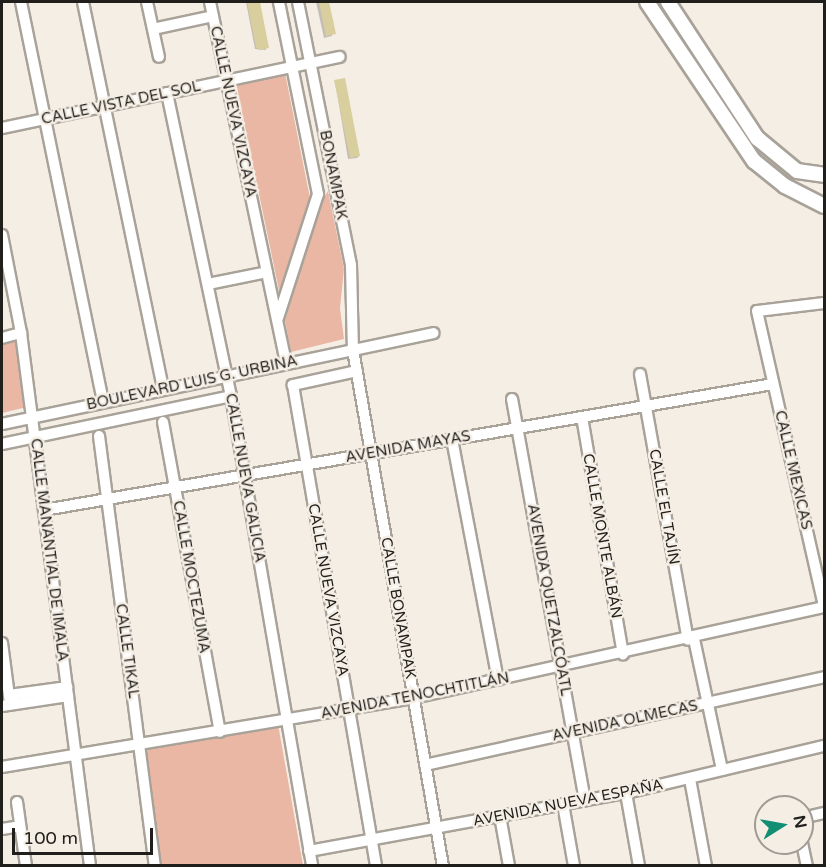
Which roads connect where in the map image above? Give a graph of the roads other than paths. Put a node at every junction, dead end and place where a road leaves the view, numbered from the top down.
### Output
1 (21, 2) edge
2 (84, 2) edge
3 (147, 2) edge
4 (210, 2) edge
5 (279, 2) edge
6 (298, 2) edge
7 (646, 2) edge
8 (668, 2) edge
9 (213, 16) junction
10 (153, 29) junction
11 (159, 57) dead end
12 (340, 57) dead end
13 (310, 64) junction
14 (293, 68) junction
15 (227, 81) junction
16 (167, 93) junction
17 (105, 106) junction
18 (45, 118) junction
19 (2, 128) edge
20 (825, 175) edge
21 (825, 206) edge
22 (2, 235) edge
23 (5, 269) edge
24 (267, 272) junction
25 (208, 284) junction
26 (825, 303) edge
27 (277, 320) junction
28 (21, 333) junction
29 (434, 333) dead end
30 (2, 338) edge
31 (353, 350) junction
32 (286, 363) junction
33 (357, 372) junction
34 (640, 374) dead end
35 (227, 375) junction
36 (773, 384) junction
37 (293, 385) joint
38 (163, 389) junction
39 (231, 396) junction
40 (512, 399) dead end
41 (102, 402) junction
42 (646, 406) junction
43 (32, 417) junction
44 (582, 417) junction
45 (164, 422) dead end
46 (2, 424) edge
47 (517, 428) junction
48 (99, 436) dead end
49 (35, 437) junction
50 (452, 439) junction
51 (2, 444) edge
52 (371, 453) junction
53 (307, 464) junction
54 (244, 475) junction
55 (175, 487) junction
56 (107, 499) junction
57 (44, 510) junction
58 (825, 607) edge
59 (691, 639) junction
60 (2, 643) edge
61 (623, 654) junction
62 (561, 667) junction
63 (825, 676) edge
64 (498, 680) junction
65 (68, 692) junction
66 (413, 698) junction
67 (7, 702) edge
68 (707, 702) junction
69 (349, 710) junction
70 (287, 720) junction
71 (220, 732) junction
72 (573, 732) junction
73 (825, 746) edge
74 (140, 747) junction
75 (76, 756) junction
76 (425, 765) junction
77 (2, 767) edge
78 (722, 770) junction
79 (690, 779) junction
80 (626, 793) junction
81 (585, 800) junction
82 (17, 802) dead end
83 (563, 804) junction
84 (500, 816) junction
85 (20, 826) junction
86 (2, 828) edge
87 (436, 828) junction
88 (371, 840) junction
89 (309, 851) junction
90 (26, 866) edge
91 (90, 866) edge
92 (155, 866) edge
93 (312, 866) edge
94 (376, 866) edge
95 (442, 866) edge
96 (508, 866) edge
97 (574, 866) edge
98 (639, 866) edge
99 (706, 866) edge

1 - 18 street
2 - 17 street
3 - 10 street
4 - 9 street, CALLE NUEVA VIZCAYA
5 - 14 street, BONAMPAK
6 - 13 street, BONAMPAK
7 - 21 street
8 - 20 street
9 - 10 street
9 - 15 street, CALLE NUEVA VIZCAYA
10 - 11 street
12 - 13 street, CALLE VISTA DEL SOL
13 - 14 street, CALLE VISTA DEL SOL
13 - 31 street, BONAMPAK
14 - 15 street, CALLE VISTA DEL SOL
14 - 27 street, BONAMPAK
15 - 16 street, CALLE VISTA DEL SOL
15 - 24 street, CALLE NUEVA VIZCAYA
16 - 17 street, CALLE VISTA DEL SOL
16 - 25 street, CALLE NUEVA GALICIA
17 - 18 street, CALLE VISTA DEL SOL
17 - 38 street
18 - 19 street, CALLE VISTA DEL SOL
18 - 41 street
22 - 23 street, CALLE MANANTIAL DE IMALA
23 - 28 street, CALLE MANANTIAL DE IMALA
24 - 25 street
24 - 27 street, CALLE NUEVA VIZCAYA
25 - 35 street, CALLE NUEVA GALICIA
26 - 36 street, CALLE MEXICAS
27 - 32 street, CALLE NUEVA VIZCAYA
28 - 30 street
28 - 43 street, CALLE MANANTIAL DE IMALA
29 - 31 street, BOULEVARD LUIS G. URBINA
31 - 32 street, BOULEVARD LUIS G. URBINA
31 - 33 street, CALLE BONAMPAK
32 - 35 street, BOULEVARD LUIS G. URBINA
33 - 37 street, BOULEVARD LUIS G. URBINA
33 - 52 street, CALLE BONAMPAK
34 - 42 street, CALLE EL TAJÍN
35 - 38 street, BOULEVARD LUIS G. URBINA
35 - 39 street, CALLE NUEVA GALICIA
36 - 42 street, AVENIDA MAYAS
36 - 58 street, CALLE MEXICAS
37 - 53 street, CALLE NUEVA VIZCAYA
38 - 41 street, BOULEVARD LUIS G. URBINA
39 - 49 street, BOULEVARD LUIS G. URBINA
39 - 54 street, CALLE NUEVA GALICIA
40 - 47 street, AVENIDA QUETZALCÓATL
41 - 43 street, BOULEVARD LUIS G. URBINA
42 - 44 street, AVENIDA MAYAS
42 - 59 street, CALLE EL TAJÍN
43 - 46 street, BOULEVARD LUIS G. URBINA
43 - 49 street, CALLE MANANTIAL DE IMALA
44 - 47 street, AVENIDA MAYAS
44 - 61 street, CALLE MONTE ALBÁN
45 - 55 street, CALLE MOCTEZUMA
47 - 50 street, AVENIDA MAYAS
47 - 62 street, AVENIDA QUETZALCÓATL
48 - 56 street, CALLE TIKAL
49 - 51 street, BOULEVARD LUIS G. URBINA
49 - 57 street, CALLE MANANTIAL DE IMALA
50 - 52 street, AVENIDA MAYAS
50 - 64 street
52 - 53 street, AVENIDA MAYAS
52 - 66 street, CALLE BONAMPAK
53 - 54 street, AVENIDA MAYAS
53 - 69 street, CALLE NUEVA VIZCAYA
54 - 55 street, AVENIDA MAYAS
54 - 70 street, CALLE NUEVA GALICIA
55 - 56 street, AVENIDA MAYAS
55 - 71 street, CALLE MOCTEZUMA
56 - 57 street, AVENIDA MAYAS
56 - 74 street, CALLE TIKAL
57 - 65 street, CALLE MANANTIAL DE IMALA
58 - 59 street, AVENIDA TENOCHTITLÁN
59 - 61 street, AVENIDA TENOCHTITLÁN
59 - 68 street, CALLE EL TAJÍN
60 - 67 street
61 - 62 street, AVENIDA TENOCHTITLÁN
62 - 64 street, AVENIDA TENOCHTITLÁN
62 - 72 street, AVENIDA QUETZALCÓATL
63 - 68 street, AVENIDA OLMECAS
64 - 66 street, AVENIDA TENOCHTITLÁN
65 - 67 street
65 - 75 street, CALLE MANANTIAL DE IMALA
66 - 69 street, AVENIDA TENOCHTITLÁN
66 - 76 street, CALLE BONAMPAK
68 - 72 street, AVENIDA OLMECAS
68 - 78 street, CALLE EL TAJÍN
69 - 70 street, AVENIDA TENOCHTITLÁN
69 - 88 street, CALLE NUEVA VIZCAYA
70 - 71 street, AVENIDA TENOCHTITLÁN
70 - 89 street, CALLE NUEVA GALICIA
71 - 74 street, AVENIDA TENOCHTITLÁN
72 - 76 street, AVENIDA OLMECAS
72 - 81 street, AVENIDA QUETZALCÓATL
73 - 78 street, AVENIDA NUEVA ESPAÑA
74 - 75 street, AVENIDA TENOCHTITLÁN
74 - 92 street, CALLE TIKAL
75 - 77 street, AVENIDA TENOCHTITLÁN
75 - 91 street, CALLE MANANTIAL DE IMALA
76 - 87 street, CALLE BONAMPAK
78 - 79 street, AVENIDA NUEVA ESPAÑA
79 - 80 street, AVENIDA NUEVA ESPAÑA
79 - 99 street
80 - 81 street, AVENIDA NUEVA ESPAÑA
80 - 98 street
81 - 83 street, AVENIDA NUEVA ESPAÑA
82 - 85 street
83 - 84 street, AVENIDA NUEVA ESPAÑA
83 - 97 street
84 - 87 street, AVENIDA NUEVA ESPAÑA
84 - 96 street
85 - 86 street
85 - 90 street
87 - 88 street, AVENIDA NUEVA ESPAÑA
87 - 95 street, CALLE BONAMPAK
88 - 89 street, AVENIDA NUEVA ESPAÑA
88 - 94 street, CALLE NUEVA VIZCAYA
89 - 93 street, CALLE NUEVA GALICIA

